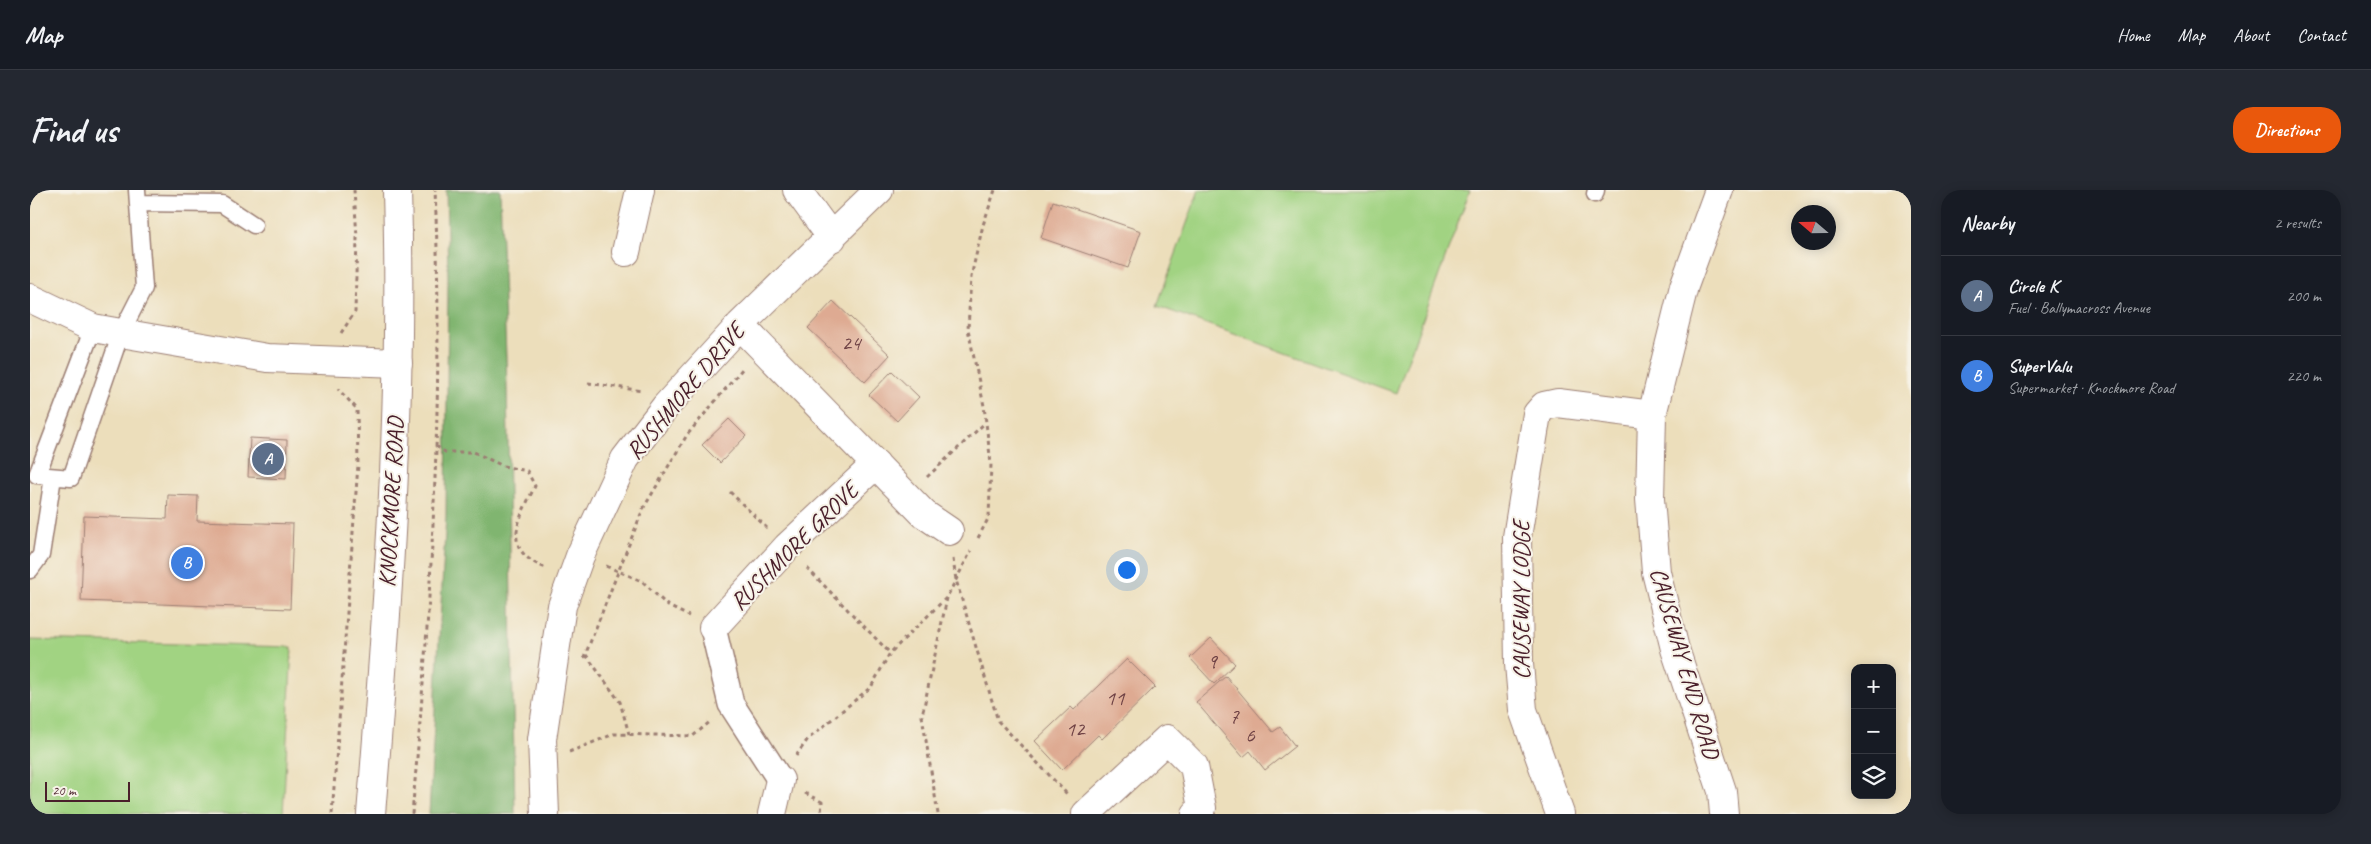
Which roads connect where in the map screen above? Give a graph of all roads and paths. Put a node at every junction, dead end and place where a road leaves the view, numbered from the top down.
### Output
1 (354, 190) edge
2 (397, 190) edge
3 (435, 190) edge
4 (640, 190) edge
5 (797, 190) edge
6 (879, 190) edge
7 (1719, 190) edge
8 (137, 196) edge
9 (254, 225) dead end
10 (832, 238) junction
11 (626, 252) dead end
12 (30, 298) edge
13 (740, 325) junction
14 (94, 328) junction
15 (121, 333) junction
16 (337, 338) dead end
17 (761, 346) junction
18 (398, 363) junction
19 (588, 382) dead end
20 (336, 387) dead end
21 (666, 406) junction
22 (1652, 415) junction
23 (986, 423) dead end
24 (436, 446) junction
25 (876, 464) junction
26 (45, 476) junction
27 (730, 492) dead end
28 (906, 496) junction
29 (949, 531) joint
30 (787, 547) junction
31 (575, 567) junction
32 (30, 570) edge
33 (619, 571) junction
34 (947, 597) dead end
35 (668, 606) dead end
36 (713, 628) joint
37 (890, 653) dead end
38 (586, 655) junction
39 (582, 663) dead end
40 (731, 704) junction
41 (629, 734) junction
42 (565, 745) dead end
43 (780, 780) joint
44 (332, 814) edge
45 (370, 814) edge
46 (412, 814) edge
47 (545, 814) edge
48 (772, 814) edge
49 (938, 814) edge
50 (1086, 814) edge
51 (1196, 814) edge
52 (1560, 814) edge
53 (1724, 814) edge

1 - 16 path
2 - 18 street, KNOCKMORE ROAD
3 - 24 path
4 - 11 street
5 - 10 street
6 - 10 street, RUSHMORE DRIVE
7 - 22 street, CAUSEWAY END ROAD
8 - 9 lane
8 - 15 lane
10 - 13 street, RUSHMORE DRIVE
12 - 14 street
13 - 17 street, RUSHMORE GROVE
13 - 21 street, RUSHMORE DRIVE
14 - 15 street
14 - 26 lane
15 - 18 street
15 - 26 lane
17 - 25 street, RUSHMORE GROVE
17 - 33 path
18 - 45 street, KNOCKMORE ROAD
19 - 21 path
20 - 44 path
21 - 31 street, RUSHMORE DRIVE
22 - 52 street, CAUSEWAY LODGE
22 - 53 street, CAUSEWAY END ROAD
23 - 28 path
24 - 31 path
24 - 46 path
25 - 28 street, RUSHMORE GROVE
25 - 30 street, RUSHMORE GROVE
26 - 32 lane
27 - 30 path
28 - 29 street, RUSHMORE GROVE
29 - 50 path
30 - 36 street, RUSHMORE GROVE
30 - 37 path
31 - 33 path
31 - 47 street, RUSHMORE DRIVE
33 - 35 path
33 - 38 path
34 - 49 path
36 - 40 street
38 - 39 path
38 - 41 path
40 - 41 path
40 - 43 street
41 - 42 path
43 - 48 street
50 - 51 street

